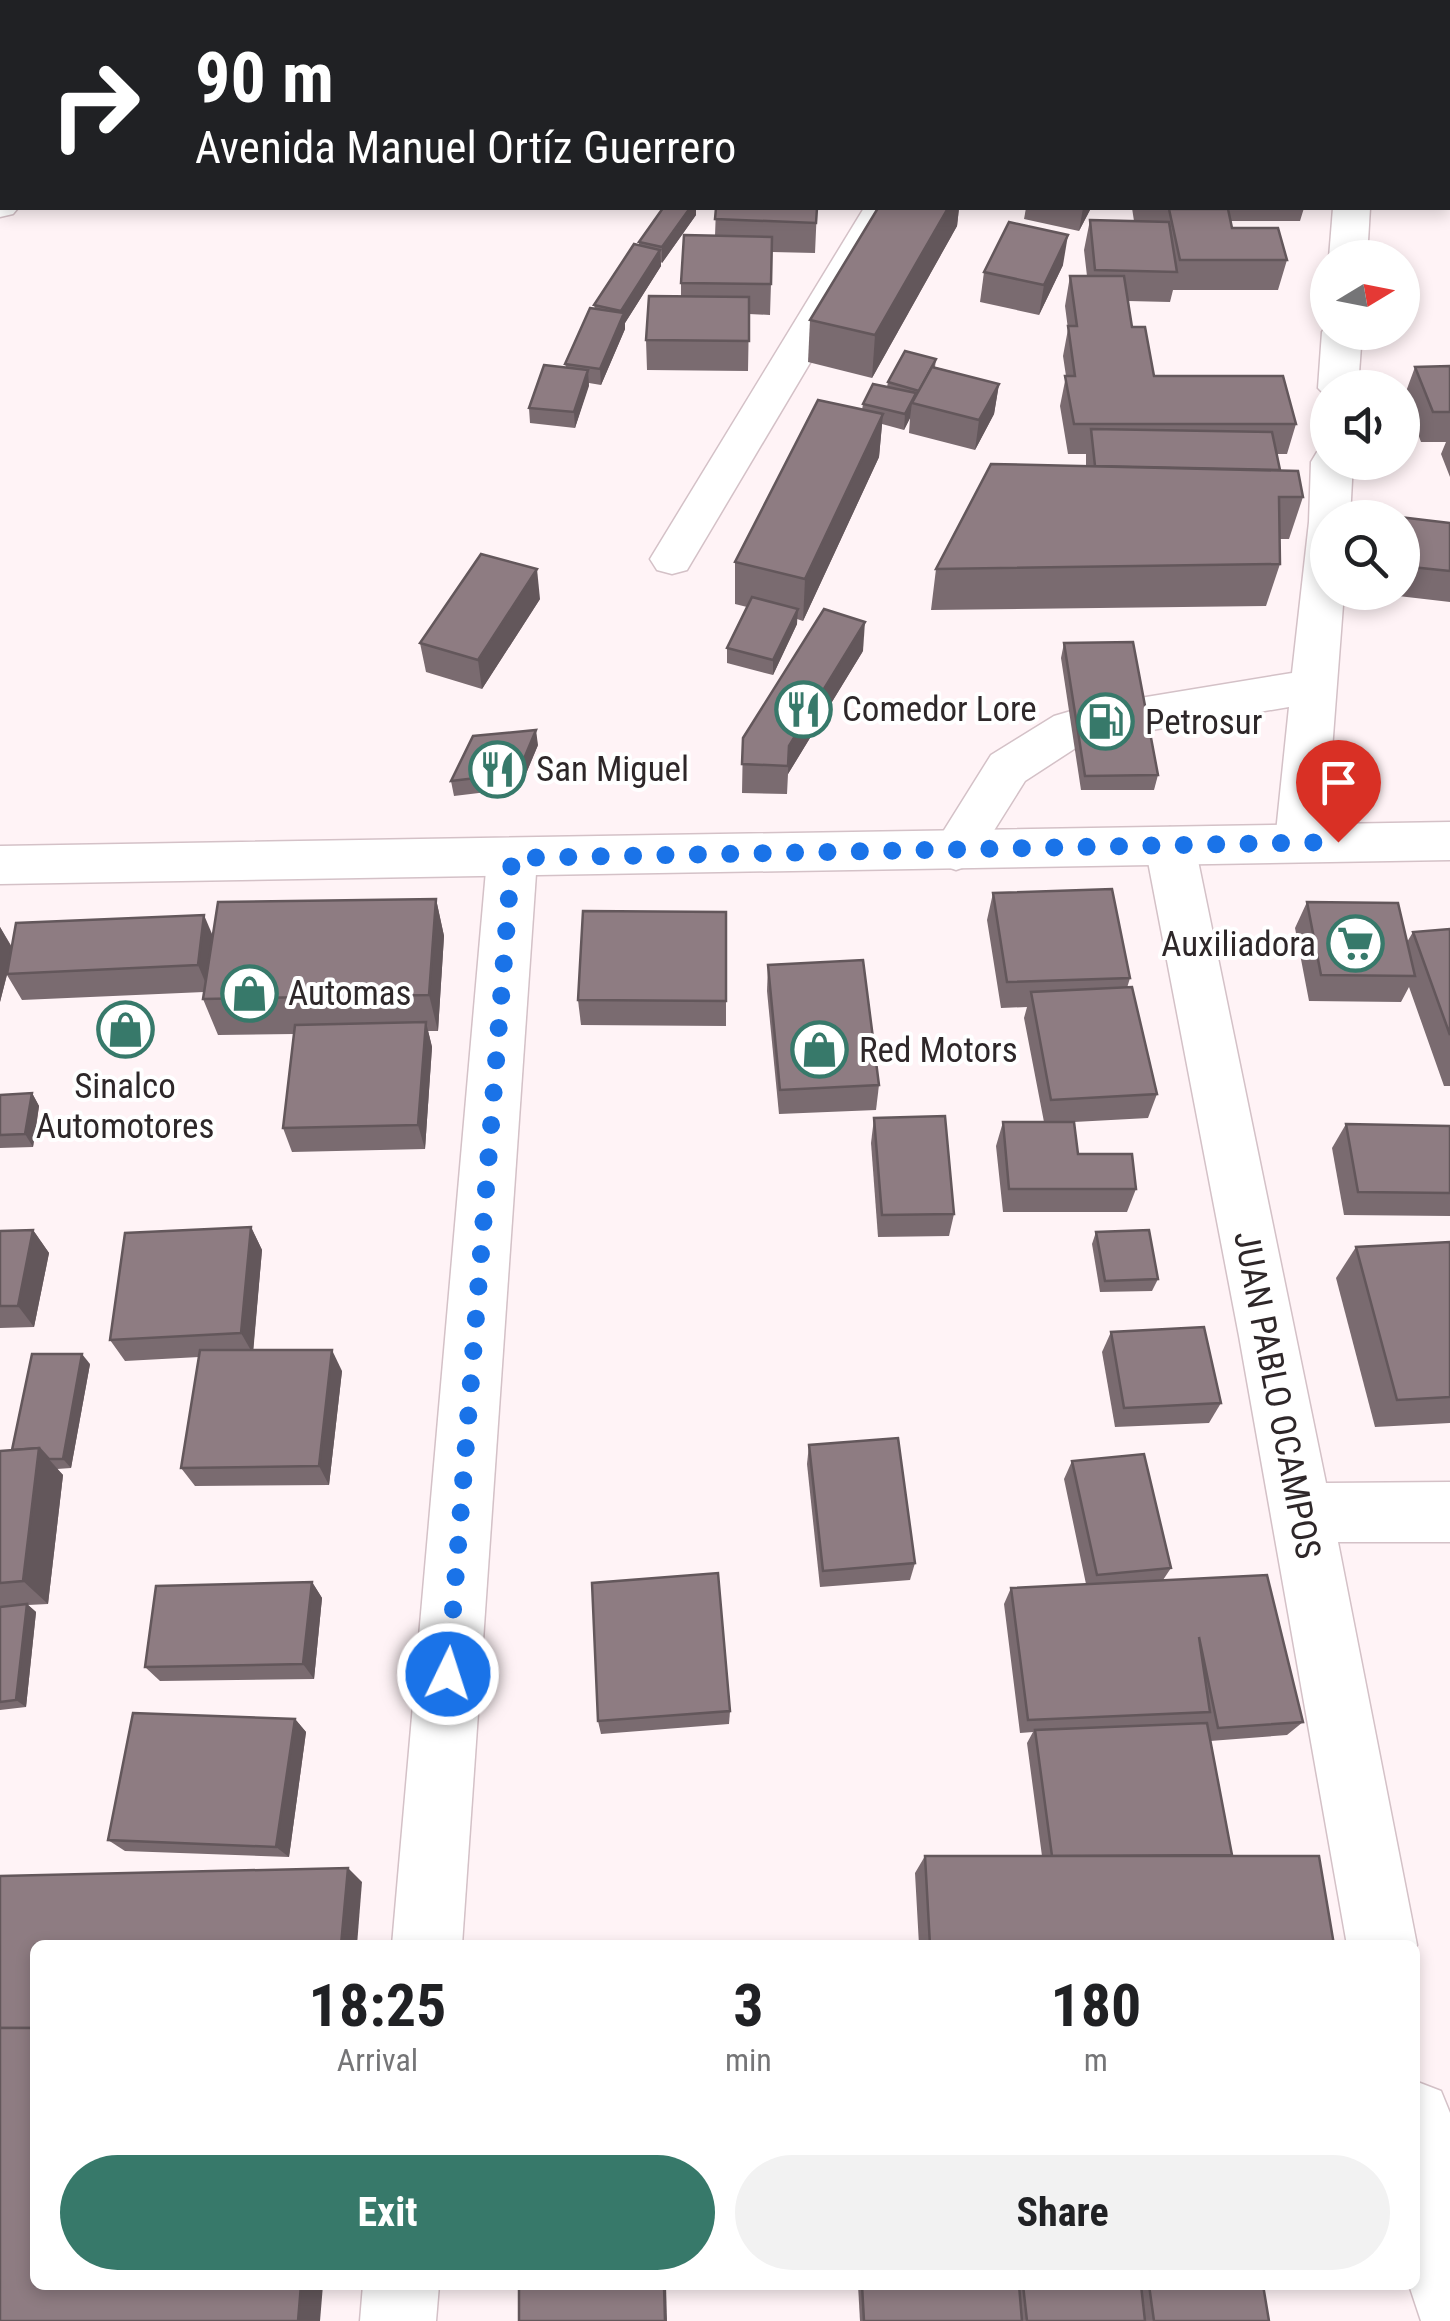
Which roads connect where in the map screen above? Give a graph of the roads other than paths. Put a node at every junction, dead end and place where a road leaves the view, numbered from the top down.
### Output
1 (882, 210) edge
2 (1352, 210) edge
3 (1349, 240) edge
4 (672, 559) dead end
5 (1322, 610) edge
6 (1316, 686) junction
7 (1140, 715) edge
8 (1071, 728) edge
9 (1300, 842) junction
10 (1450, 842) edge
11 (1170, 846) junction
12 (956, 850) junction
13 (512, 858) junction
14 (0, 865) edge
15 (1450, 1512) edge
16 (1299, 1513) junction
17 (428, 1940) edge
18 (1381, 1940) edge
19 (1420, 2143) edge
20 (401, 2290) edge
21 (1450, 2299) edge
22 (398, 2321) edge

1 - 4 street
2 - 3 street
5 - 6 street
6 - 7 street
6 - 9 street
8 - 12 street
9 - 10 street
9 - 11 street
11 - 12 street
11 - 16 street, JUAN PABLO OCAMPOS
12 - 13 street
13 - 14 street
13 - 17 street
15 - 16 street
16 - 18 street, JUAN PABLO OCAMPOS
19 - 21 street
20 - 22 street

